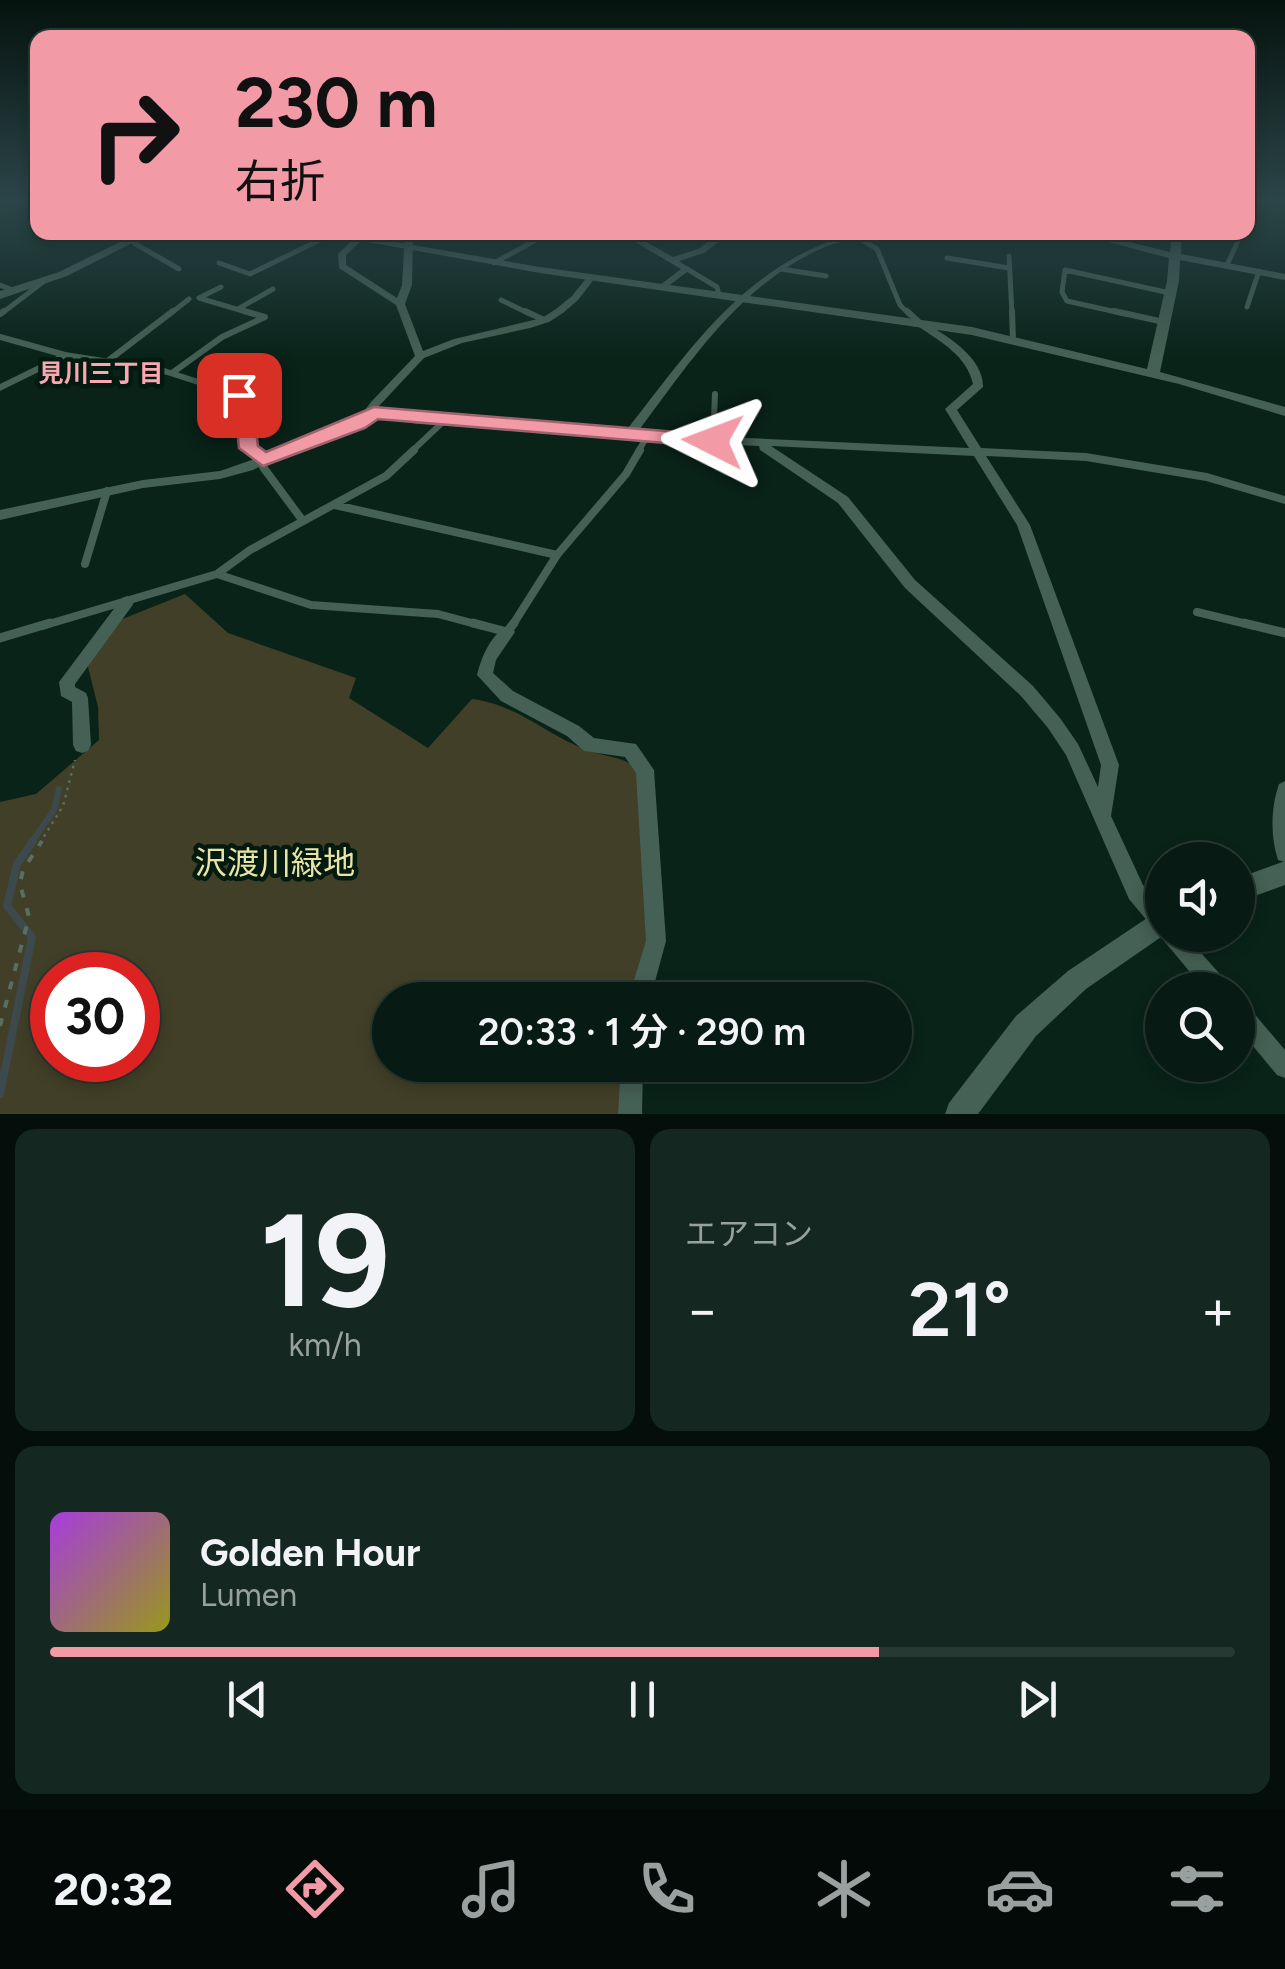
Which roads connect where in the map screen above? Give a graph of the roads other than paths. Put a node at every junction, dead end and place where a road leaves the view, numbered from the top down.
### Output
1 (108, 254) edge
2 (153, 254) edge
3 (287, 254) edge
4 (342, 254) edge
5 (410, 254) edge
6 (436, 254) edge
7 (510, 254) edge
8 (662, 254) edge
9 (691, 254) edge
10 (802, 254) edge
11 (878, 254) edge
12 (1166, 254) edge
13 (1232, 254) edge
14 (1008, 256) dead end
15 (1174, 256) junction
16 (947, 258) dead end
17 (673, 260) junction
18 (494, 263) junction
19 (218, 264) dead end
20 (1227, 265) junction
21 (1010, 268) junction
22 (179, 269) dead end
23 (780, 269) junction
24 (687, 270) junction
25 (1259, 271) junction
26 (826, 276) dead end
27 (1285, 277) edge
28 (590, 278) junction
29 (43, 282) junction
30 (0, 285) edge
31 (221, 288) dead end
32 (273, 288) dead end
33 (663, 288) junction
34 (15, 290) junction
35 (1170, 293) junction
36 (0, 294) edge
37 (719, 295) junction
38 (189, 299) dead end
39 (501, 300) dead end
40 (743, 300) junction
41 (400, 304) junction
42 (1247, 307) dead end
43 (238, 309) junction
44 (0, 314) edge
45 (544, 320) junction
46 (1164, 322) junction
47 (922, 324) junction
48 (0, 337) edge
49 (1013, 340) junction
50 (65, 355) junction
51 (420, 356) junction
52 (109, 360) junction
53 (172, 373) junction
54 (1153, 373) junction
55 (0, 388) edge
56 (715, 394) dead end
57 (1285, 412) edge
58 (374, 413) junction
59 (445, 420) junction
60 (628, 436) junction
61 (646, 438) junction
62 (713, 441) junction
63 (757, 443) junction
64 (974, 452) junction
65 (263, 460) junction
66 (107, 491) junction
67 (1285, 500) edge
68 (335, 505) junction
69 (0, 515) edge
70 (303, 521) junction
71 (558, 554) junction
72 (85, 564) dead end
73 (217, 574) junction
74 (127, 602) junction
75 (1197, 612) dead end
76 (507, 632) junction
77 (1285, 633) edge
78 (0, 638) edge
79 (82, 745) road end
80 (1285, 790) edge
81 (1102, 817) junction
82 (1285, 852) edge
83 (1285, 873) edge
84 (1255, 884) edge
85 (1145, 903) edge
86 (1145, 938) edge
87 (1186, 952) edge
88 (1204, 972) edge
89 (644, 982) edge
90 (1255, 1032) edge
91 (1285, 1067) edge
92 (631, 1082) edge
93 (630, 1114) edge
94 (960, 1114) edge

1 - 29 street
2 - 22 lane
3 - 19 lane
4 - 41 street
5 - 41 street
6 - 18 street
7 - 18 lane
8 - 17 street
9 - 17 street
10 - 23 street
11 - 47 lane
12 - 15 street
13 - 20 lane
14 - 21 lane
15 - 20 street
15 - 35 street
16 - 21 lane
17 - 24 street
18 - 28 street
20 - 25 street
21 - 49 lane
23 - 26 lane
23 - 40 street
24 - 33 street
24 - 37 lane
25 - 27 street
25 - 42 lane
28 - 33 street
28 - 45 street
29 - 34 street
29 - 44 lane
30 - 34 lane
31 - 43 lane
32 - 43 lane
33 - 37 street
34 - 36 street
35 - 46 street
35 - 46 lane
37 - 40 street
38 - 52 lane
39 - 45 lane
40 - 47 street
40 - 60 street
41 - 51 street
43 - 53 lane
45 - 51 street
46 - 54 street
47 - 49 street
47 - 64 street
48 - 50 lane
49 - 54 street
50 - 52 lane
50 - 55 street
51 - 58 street
52 - 53 lane
53 - 65 lane
54 - 57 street
56 - 62 lane
58 - 59 street
58 - 65 lane
59 - 60 street
59 - 68 lane
60 - 61 street
61 - 62 street
61 - 71 lane
62 - 63 street
63 - 64 street
63 - 81 street
64 - 67 street
64 - 81 street
65 - 66 street
65 - 70 lane
66 - 69 street
66 - 72 lane
68 - 70 lane
68 - 71 lane
70 - 73 lane
71 - 76 lane
73 - 74 lane
73 - 76 lane
74 - 78 lane
74 - 79 street
75 - 77 lane
76 - 89 street
80 - 82 street
81 - 85 street
83 - 84 street
86 - 94 street
87 - 88 street
90 - 91 street
92 - 93 street

